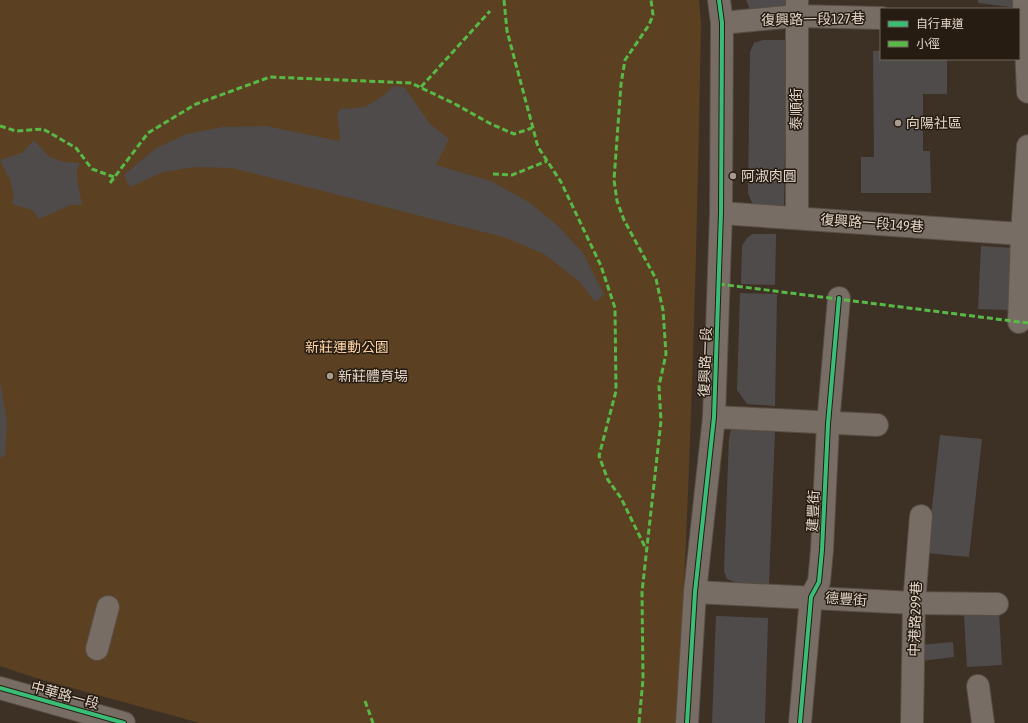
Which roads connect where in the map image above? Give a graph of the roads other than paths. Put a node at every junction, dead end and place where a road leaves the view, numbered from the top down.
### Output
1 (719, 0) edge
2 (1024, 0) edge
3 (796, 8) edge
4 (880, 18) edge
5 (722, 23) junction
6 (1022, 24) edge
7 (1028, 92) edge
8 (1028, 146) edge
9 (721, 213) junction
10 (797, 218) junction
11 (1022, 234) junction
12 (839, 298) dead end
13 (1019, 322) dead end
14 (714, 417) junction
15 (828, 424) junction
16 (877, 425) dead end
17 (921, 516) dead end
18 (695, 592) junction
19 (811, 597) junction
20 (914, 603) junction
21 (997, 604) dead end
22 (108, 607) dead end
23 (97, 648) dead end
24 (978, 686) dead end
25 (0, 688) edge
26 (98, 720) edge
27 (124, 723) edge
28 (687, 723) edge
29 (800, 723) edge
30 (912, 723) edge
31 (983, 723) edge

1 - 5 street, 復興路一段
2 - 6 street
3 - 4 street, 復興路一段127巷
3 - 5 street, 復興路一段127巷
3 - 10 street, 泰順街
5 - 9 street, 復興路一段
6 - 7 street
8 - 11 street
9 - 10 street, 復興路一段149巷
9 - 14 street, 復興路一段
10 - 11 street, 復興路一段149巷
11 - 13 street
12 - 15 street, 建豐街
14 - 15 street
14 - 18 street, 復興路一段
15 - 16 street
15 - 19 street, 建豐街
17 - 20 street, 中港路299巷
18 - 19 street, 德豐街
18 - 28 street, 復興路一段
19 - 20 street, 德豐街
19 - 29 street, 建豐街
20 - 21 street, 德豐街
20 - 30 street, 中港路299巷
22 - 23 street
24 - 31 street
25 - 26 street, 中華路一段
26 - 27 street, 中華路一段

